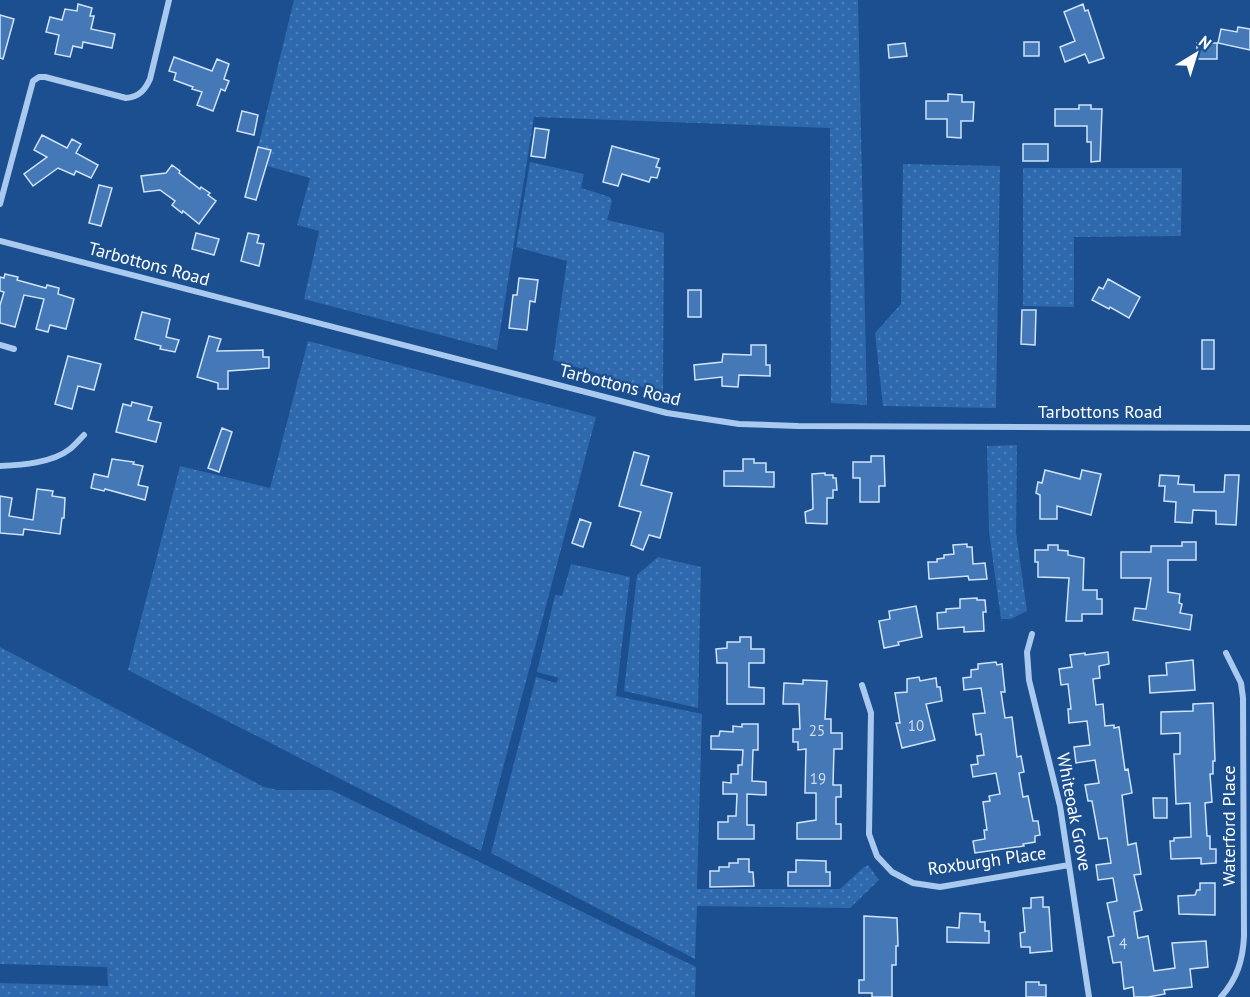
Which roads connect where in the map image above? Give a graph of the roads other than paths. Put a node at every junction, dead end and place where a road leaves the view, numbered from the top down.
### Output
1 (169, 0) edge
2 (0, 204) edge
3 (0, 241) edge
4 (0, 345) edge
5 (14, 349) dead end
6 (1250, 428) edge
7 (84, 435) dead end
8 (0, 466) edge
9 (1032, 634) dead end
10 (1226, 653) dead end
11 (862, 685) dead end
12 (1069, 865) junction
13 (1089, 997) edge
14 (1221, 997) edge

1 - 2 street
3 - 6 street, Tarbottons Road
4 - 5 street
7 - 8 street
9 - 12 street, Whiteoak Grove
10 - 14 street, Waterford Place
11 - 12 street, Roxburgh Place
12 - 13 street, Whiteoak Grove

